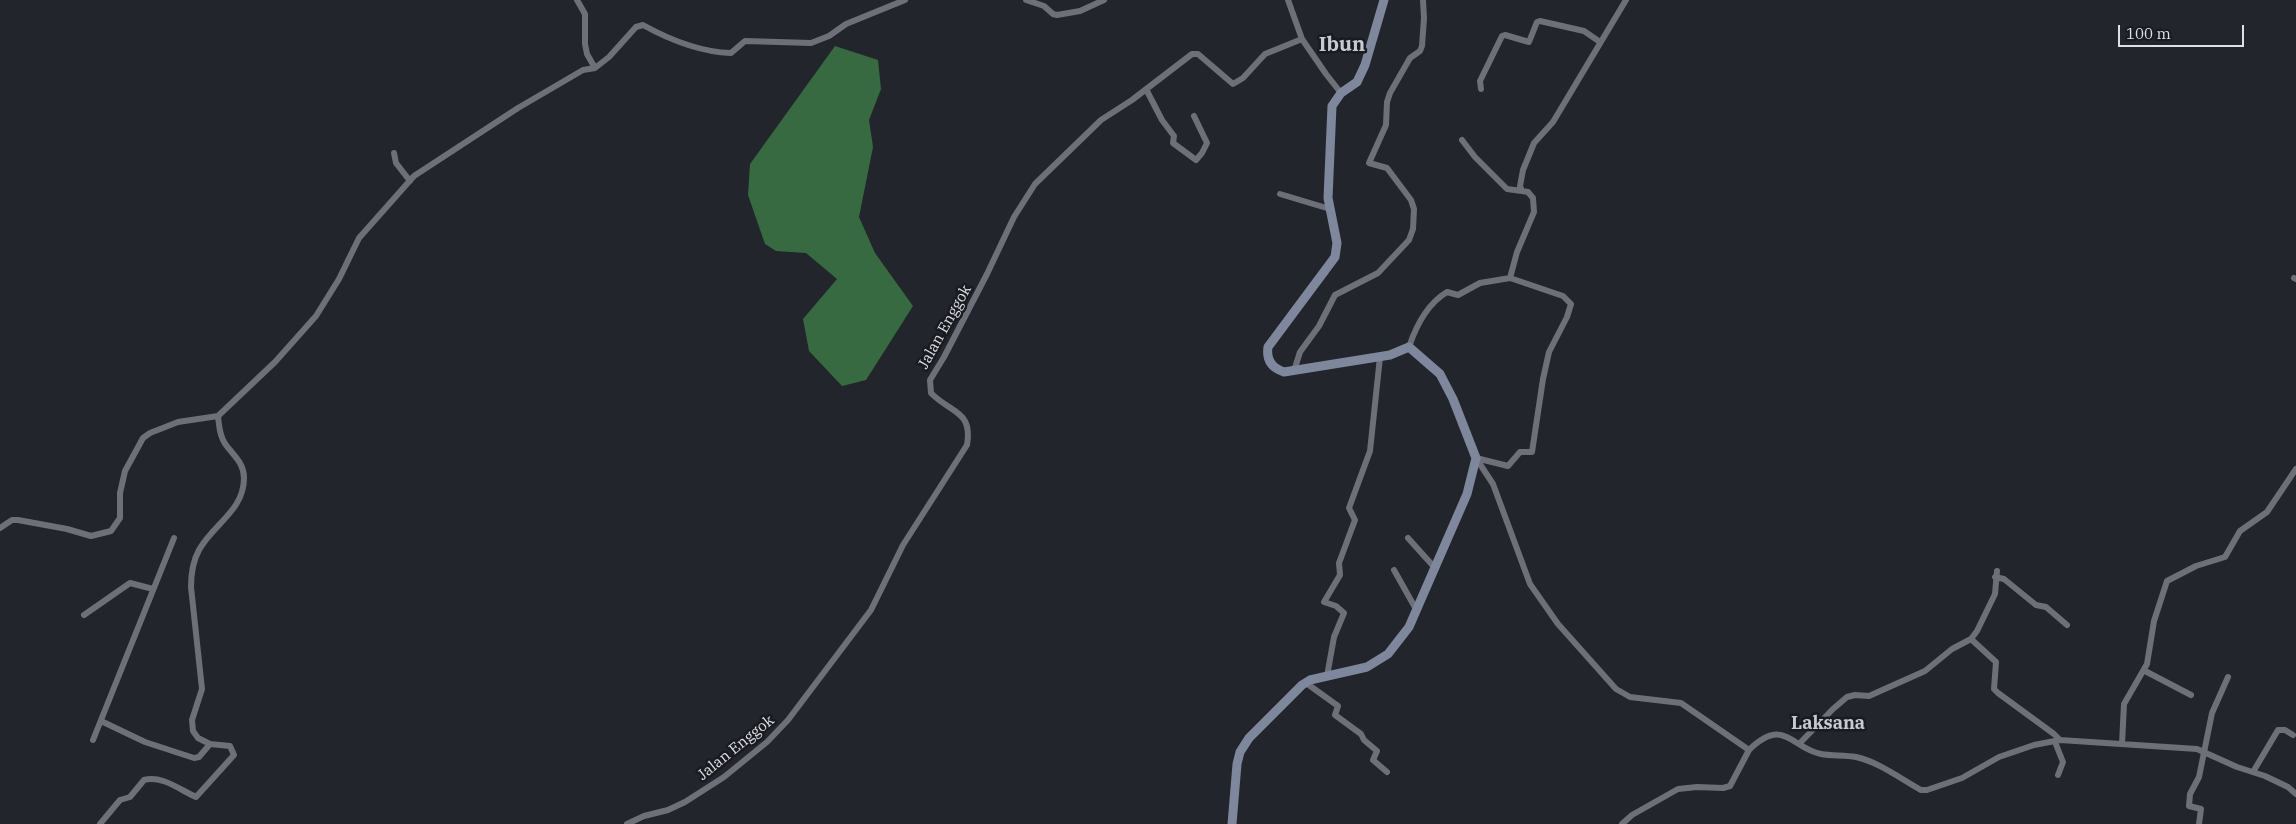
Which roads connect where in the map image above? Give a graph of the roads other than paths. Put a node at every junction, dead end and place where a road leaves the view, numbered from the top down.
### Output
1 (577, 0) edge
2 (905, 0) edge
3 (1026, 0) edge
4 (1104, 0) edge
5 (1288, 0) edge
6 (1384, 0) edge
7 (1423, 0) edge
8 (1626, 0) edge
9 (1302, 39) junction
10 (1600, 42) junction
11 (595, 68) junction
12 (1146, 89) junction
13 (1481, 89) dead end
14 (1341, 93) junction
15 (1194, 116) dead end
16 (1462, 140) dead end
17 (394, 153) dead end
18 (410, 181) junction
19 (1522, 191) junction
20 (1280, 194) dead end
21 (1330, 209) junction
22 (1510, 278) junction
23 (1409, 347) junction
24 (1380, 357) junction
25 (1294, 371) junction
26 (218, 416) junction
27 (1476, 458) junction
28 (2296, 469) edge
29 (0, 528) edge
30 (174, 538) dead end
31 (1408, 538) dead end
32 (1435, 568) junction
33 (1394, 570) dead end
34 (153, 589) junction
35 (1417, 611) junction
36 (84, 615) dead end
37 (2067, 625) dead end
38 (1971, 639) junction
39 (2144, 671) junction
40 (1327, 676) junction
41 (2228, 677) dead end
42 (1306, 683) junction
43 (2191, 695) dead end
44 (101, 721) junction
45 (2293, 735) dead end
46 (93, 740) dead end
47 (2058, 741) junction
48 (1800, 743) junction
49 (210, 744) junction
50 (2122, 744) junction
51 (1750, 750) junction
52 (2204, 751) junction
53 (1387, 772) dead end
54 (2253, 772) junction
55 (2058, 775) dead end
56 (2296, 794) edge
57 (100, 824) edge
58 (627, 824) edge
59 (1232, 824) edge
60 (1622, 824) edge
61 (2199, 824) edge

1 - 11 street
2 - 11 street
3 - 4 street
5 - 9 street
6 - 14 main road
7 - 25 street
8 - 10 street
9 - 12 street, Jalan Enggok
9 - 14 street
10 - 13 street
10 - 19 street
11 - 18 street
12 - 15 street
12 - 58 street, Jalan Enggok
14 - 21 main road
16 - 19 street
17 - 18 street
18 - 26 street
19 - 22 street
20 - 21 street
21 - 25 main road
22 - 23 street
22 - 27 street
23 - 24 main road
23 - 27 main road
24 - 25 main road
24 - 40 street
26 - 29 street
26 - 49 street
27 - 32 main road
27 - 51 street
28 - 39 street
30 - 34 street
31 - 32 street
32 - 35 main road
33 - 35 street
34 - 36 street
34 - 44 street
35 - 40 main road
37 - 38 street
38 - 47 street
38 - 48 street
39 - 43 street
39 - 50 street
40 - 42 main road
41 - 52 street
42 - 53 street
42 - 59 main road
44 - 46 street
44 - 49 street
45 - 54 street
47 - 48 street
47 - 50 street
47 - 55 street
48 - 51 street
49 - 57 street
50 - 52 street
51 - 60 street
52 - 54 street
52 - 61 street
54 - 56 street

